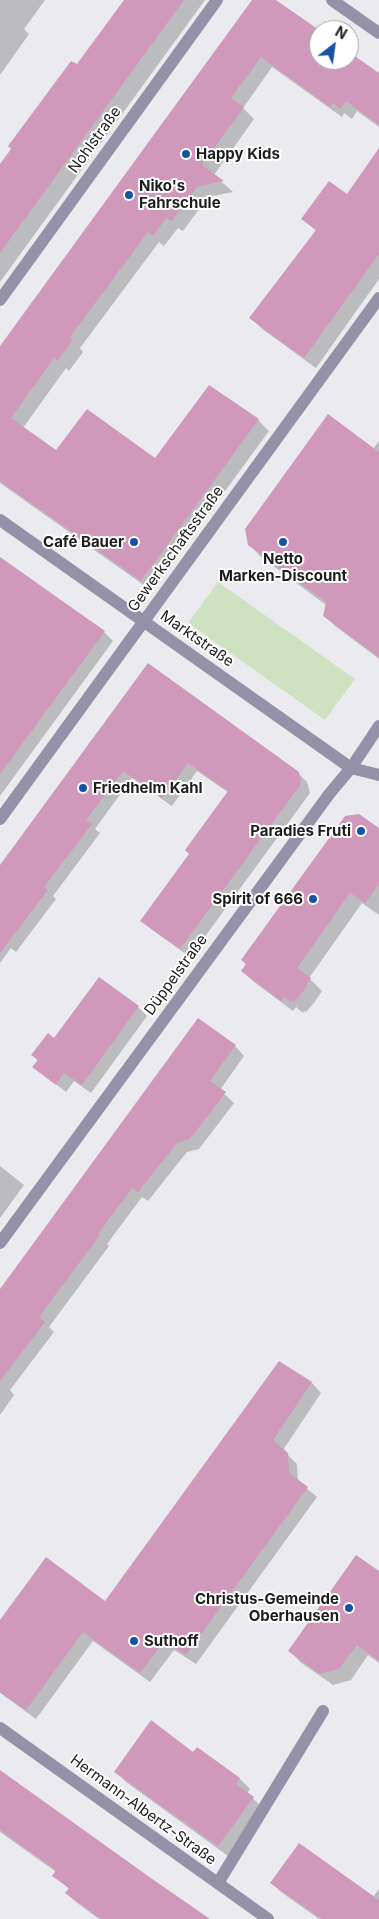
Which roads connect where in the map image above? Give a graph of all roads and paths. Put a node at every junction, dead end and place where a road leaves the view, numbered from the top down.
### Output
1 (217, 0) edge
2 (332, 0) edge
3 (379, 33) edge
4 (379, 298) edge
5 (0, 300) edge
6 (0, 520) edge
7 (144, 622) junction
8 (379, 726) edge
9 (351, 768) junction
10 (379, 775) edge
11 (0, 820) edge
12 (0, 1243) edge
13 (323, 1711) dead end
14 (0, 1728) edge
15 (218, 1883) junction
16 (268, 1919) edge

1 - 5 street, Nohlstraße
2 - 3 street
4 - 7 street, Gewerkschaftsstraße
6 - 7 street, Marktstraße
7 - 9 street, Marktstraße
7 - 11 street, Gewerkschaftsstraße
8 - 9 street, Düppelstraße
9 - 10 street, Marktstraße
9 - 12 street, Düppelstraße
13 - 15 street
14 - 15 street, Hermann-Albertz-Straße
15 - 16 street, Hermann-Albertz-Straße

